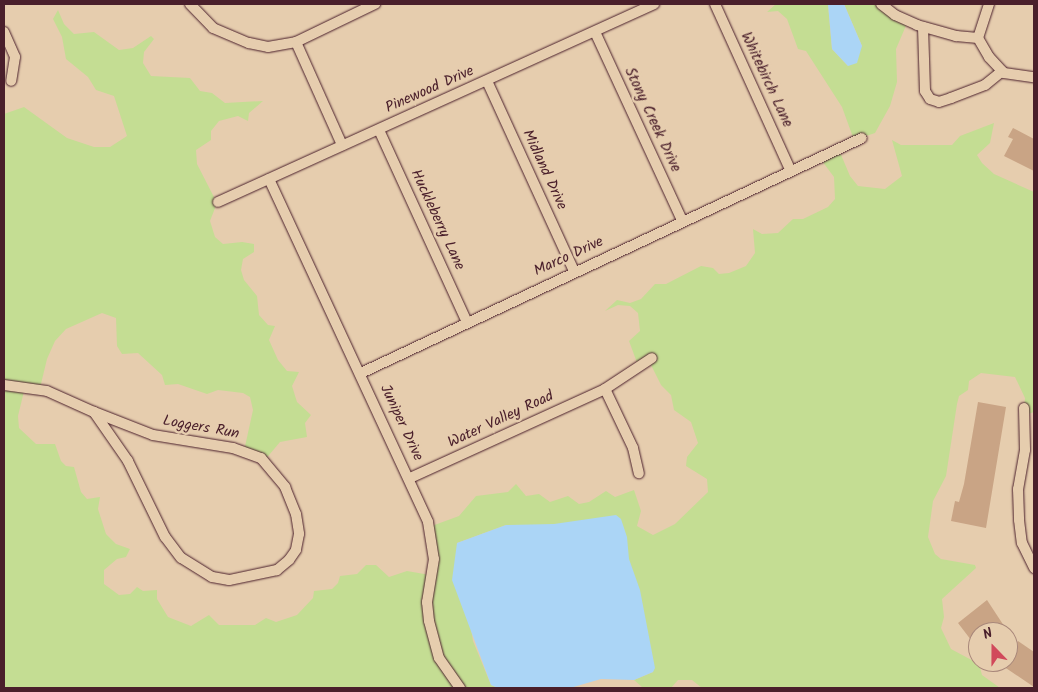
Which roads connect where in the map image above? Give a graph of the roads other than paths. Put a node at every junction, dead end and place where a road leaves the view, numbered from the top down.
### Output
1 (190, 4) edge
2 (353, 4) edge
3 (376, 4) edge
4 (654, 4) edge
5 (715, 4) edge
6 (881, 4) edge
7 (989, 4) edge
8 (351, 15) junction
9 (923, 26) junction
10 (4, 32) edge
11 (595, 32) junction
12 (978, 38) junction
13 (296, 42) junction
14 (1002, 71) junction
15 (1034, 77) edge
16 (11, 81) dead end
17 (487, 81) junction
18 (379, 130) junction
19 (862, 138) dead end
20 (342, 146) junction
21 (790, 169) junction
22 (268, 179) junction
23 (218, 202) dead end
24 (682, 220) junction
25 (574, 271) junction
26 (468, 322) junction
27 (652, 358) dead end
28 (361, 373) junction
29 (4, 385) edge
30 (605, 389) junction
31 (1024, 408) dead end
32 (94, 412) junction
33 (639, 473) dead end
34 (410, 478) junction
35 (1034, 568) edge
36 (460, 688) edge

1 - 13 street
2 - 8 street
3 - 8 street
4 - 11 street, Pinewood Drive
5 - 21 street, Whitebirch Lane
6 - 9 street
7 - 12 street
8 - 13 street
9 - 12 street
9 - 14 street
10 - 16 street
11 - 17 street, Pinewood Drive
11 - 24 street, Stony Creek Drive
12 - 14 street
13 - 20 street
14 - 15 street
17 - 18 street, Pinewood Drive
17 - 25 street, Midland Drive
18 - 20 street, Pinewood Drive
18 - 26 street, Huckleberry Lane
19 - 21 street, Marco Drive
20 - 22 street, Pinewood Drive
21 - 24 street, Marco Drive
22 - 23 street, Pinewood Drive
22 - 28 street, Juniper Drive
24 - 25 street, Marco Drive
25 - 26 street, Marco Drive
26 - 28 street, Marco Drive
27 - 30 street
28 - 34 street, Juniper Drive
29 - 32 street, Loggers Run
30 - 33 street
30 - 34 street, Water Valley Road
31 - 35 street
32 - 32 street, Loggers Run
34 - 36 street, Juniper Drive

